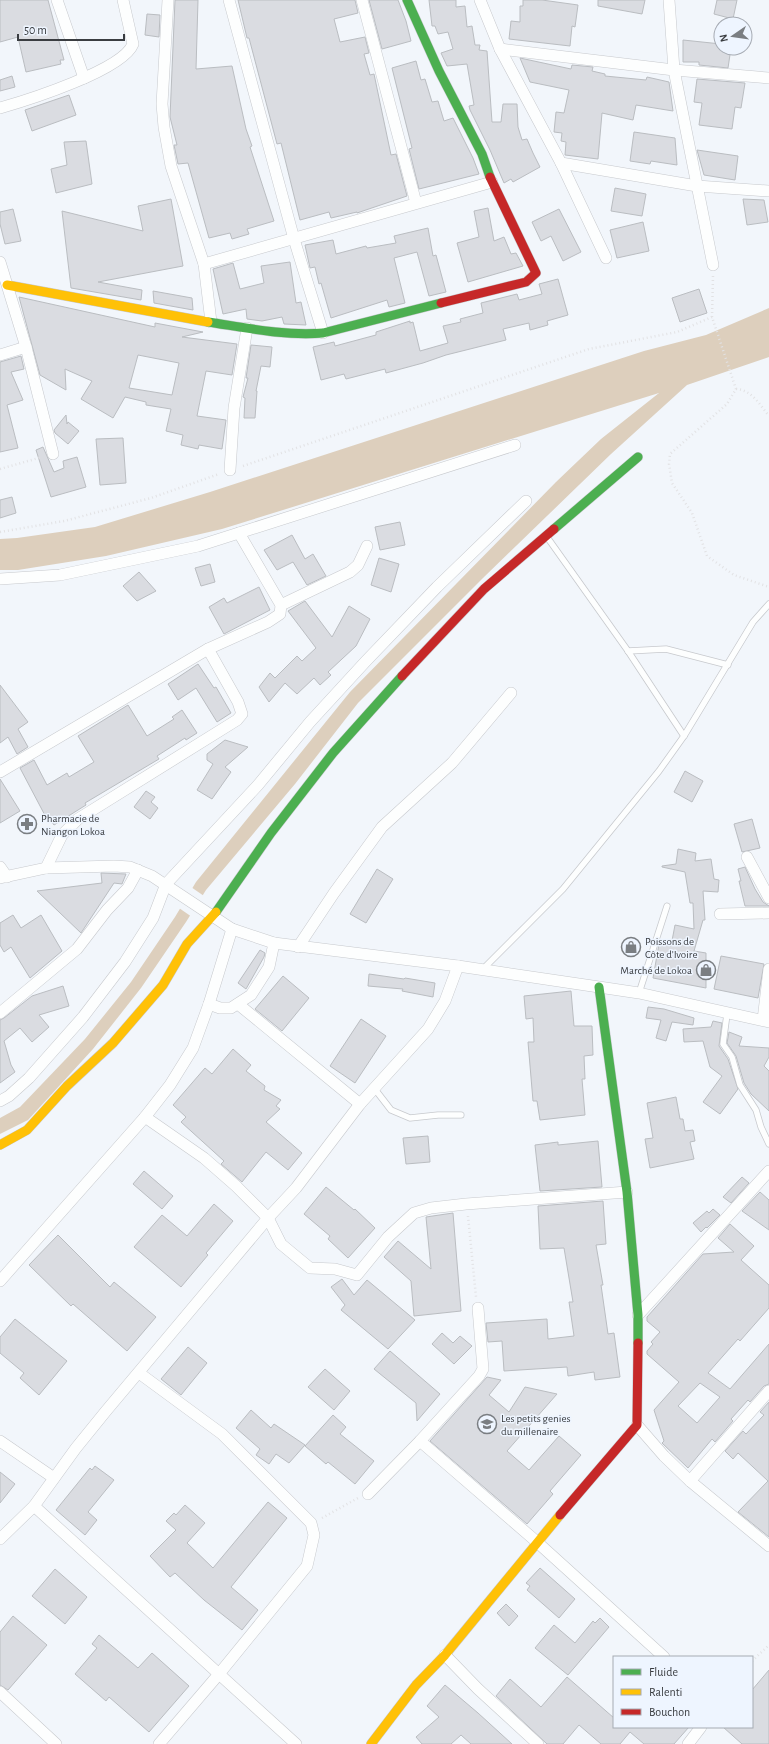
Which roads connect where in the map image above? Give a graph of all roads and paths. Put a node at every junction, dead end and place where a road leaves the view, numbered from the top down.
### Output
1 (57, 0) edge
2 (123, 0) edge
3 (168, 0) edge
4 (229, 0) edge
5 (362, 0) edge
6 (407, 0) edge
7 (480, 0) edge
8 (669, 0) edge
9 (500, 49) junction
10 (674, 70) junction
11 (84, 78) junction
12 (769, 78) edge
13 (0, 108) edge
14 (561, 163) junction
15 (492, 182) junction
16 (697, 186) junction
17 (769, 191) edge
18 (416, 203) junction
19 (294, 239) junction
20 (606, 258) dead end
21 (0, 262) edge
22 (204, 264) junction
23 (713, 265) joint
24 (7, 285) junction
25 (712, 317) junction
26 (211, 322) junction
27 (247, 328) junction
28 (323, 332) junction
29 (26, 347) junction
30 (0, 355) edge
31 (736, 389) junction
32 (769, 416) edge
33 (515, 445) dead end
34 (53, 454) joint
35 (638, 457) dead end
36 (0, 469) edge
37 (230, 470) junction
38 (526, 500) dead end
39 (0, 532) edge
40 (239, 533) junction
41 (546, 536) junction
42 (367, 546) dead end
43 (0, 580) edge
44 (769, 587) edge
45 (769, 604) edge
46 (281, 605) junction
47 (208, 649) junction
48 (628, 651) junction
49 (728, 665) junction
50 (511, 693) dead end
51 (684, 736) junction
52 (0, 772) edge
53 (747, 857) dead end
54 (0, 867) edge
55 (46, 868) junction
56 (138, 870) junction
57 (3, 878) edge
58 (166, 884) junction
59 (769, 898) edge
60 (667, 906) dead end
61 (769, 913) edge
62 (720, 914) dead end
63 (213, 916) junction
64 (232, 929) junction
65 (274, 943) junction
66 (298, 947) junction
67 (458, 966) junction
68 (769, 969) edge
69 (482, 970) junction
70 (599, 987) junction
71 (639, 993) junction
72 (209, 1004) junction
73 (238, 1004) junction
74 (0, 1014) edge
75 (727, 1014) junction
76 (766, 1021) edge
77 (374, 1088) junction
78 (0, 1101) edge
79 (360, 1104) junction
80 (461, 1115) dead end
81 (145, 1117) junction
82 (769, 1144) edge
83 (0, 1146) edge
84 (767, 1178) edge
85 (627, 1192) junction
86 (466, 1204) junction
87 (268, 1218) junction
88 (0, 1281) edge
89 (478, 1308) joint
90 (638, 1315) junction
91 (139, 1373) junction
92 (769, 1391) edge
93 (637, 1425) junction
94 (0, 1441) edge
95 (420, 1441) junction
96 (54, 1478) junction
97 (690, 1481) junction
98 (368, 1494) joint
99 (34, 1506) junction
100 (311, 1523) junction
101 (0, 1539) edge
102 (537, 1542) junction
103 (769, 1546) edge
104 (769, 1645) edge
105 (445, 1655) junction
106 (663, 1656) edge
107 (753, 1660) edge
108 (219, 1674) junction
109 (0, 1692) edge
110 (700, 1728) edge
111 (56, 1744) edge
112 (159, 1744) edge
113 (296, 1744) edge
114 (372, 1744) edge
115 (538, 1744) edge
116 (688, 1744) edge

1 - 11 street
2 - 11 street
3 - 22 street
4 - 19 street
5 - 18 street
6 - 15 street
7 - 9 street
8 - 10 street
9 - 10 street
9 - 14 street
10 - 12 street
10 - 16 street
11 - 13 street
14 - 16 street
14 - 20 street
15 - 18 street
15 - 28 street
16 - 17 street
16 - 23 street
18 - 19 street
19 - 22 street
19 - 28 street
21 - 24 street
22 - 26 street
23 - 25 path
24 - 26 street
24 - 29 street
25 - 31 path
25 - 37 path
26 - 27 street
27 - 28 street
27 - 37 street
29 - 30 street
29 - 34 street
31 - 32 path
31 - 44 path
33 - 40 street
34 - 36 path
35 - 41 street
37 - 39 path
38 - 58 street
40 - 43 street
40 - 46 street
41 - 48 lane
41 - 63 street
42 - 46 street
45 - 49 lane
46 - 47 street
47 - 52 street
47 - 55 street
48 - 49 lane
48 - 51 lane
49 - 51 lane
50 - 66 street
51 - 69 lane
53 - 59 street
54 - 57 street
55 - 56 street
55 - 57 street
56 - 58 street
56 - 74 street
58 - 63 street
58 - 78 street
60 - 71 lane
61 - 62 street
63 - 64 street
63 - 83 street
64 - 65 street
64 - 72 street
65 - 66 street
65 - 73 street
66 - 67 street
67 - 69 street
67 - 77 street
68 - 76 street
69 - 70 street
70 - 71 street
70 - 85 street
71 - 75 street
72 - 73 street
72 - 81 street
73 - 79 street
75 - 76 street
75 - 82 lane
77 - 79 street
77 - 80 lane
79 - 87 street
81 - 87 street
81 - 88 street
84 - 90 street
85 - 86 street
85 - 90 street
86 - 87 street
86 - 89 path
87 - 91 street
89 - 95 street
90 - 93 street
91 - 96 street
91 - 100 street
92 - 97 street
93 - 97 street
93 - 102 street
94 - 96 street
95 - 98 street
95 - 102 street
96 - 99 street
97 - 103 street
98 - 100 path
99 - 101 street
99 - 108 street
100 - 108 street
102 - 105 street
102 - 106 street
104 - 107 path
105 - 114 street
105 - 115 street
108 - 112 street
108 - 113 street
109 - 111 street
110 - 116 street

